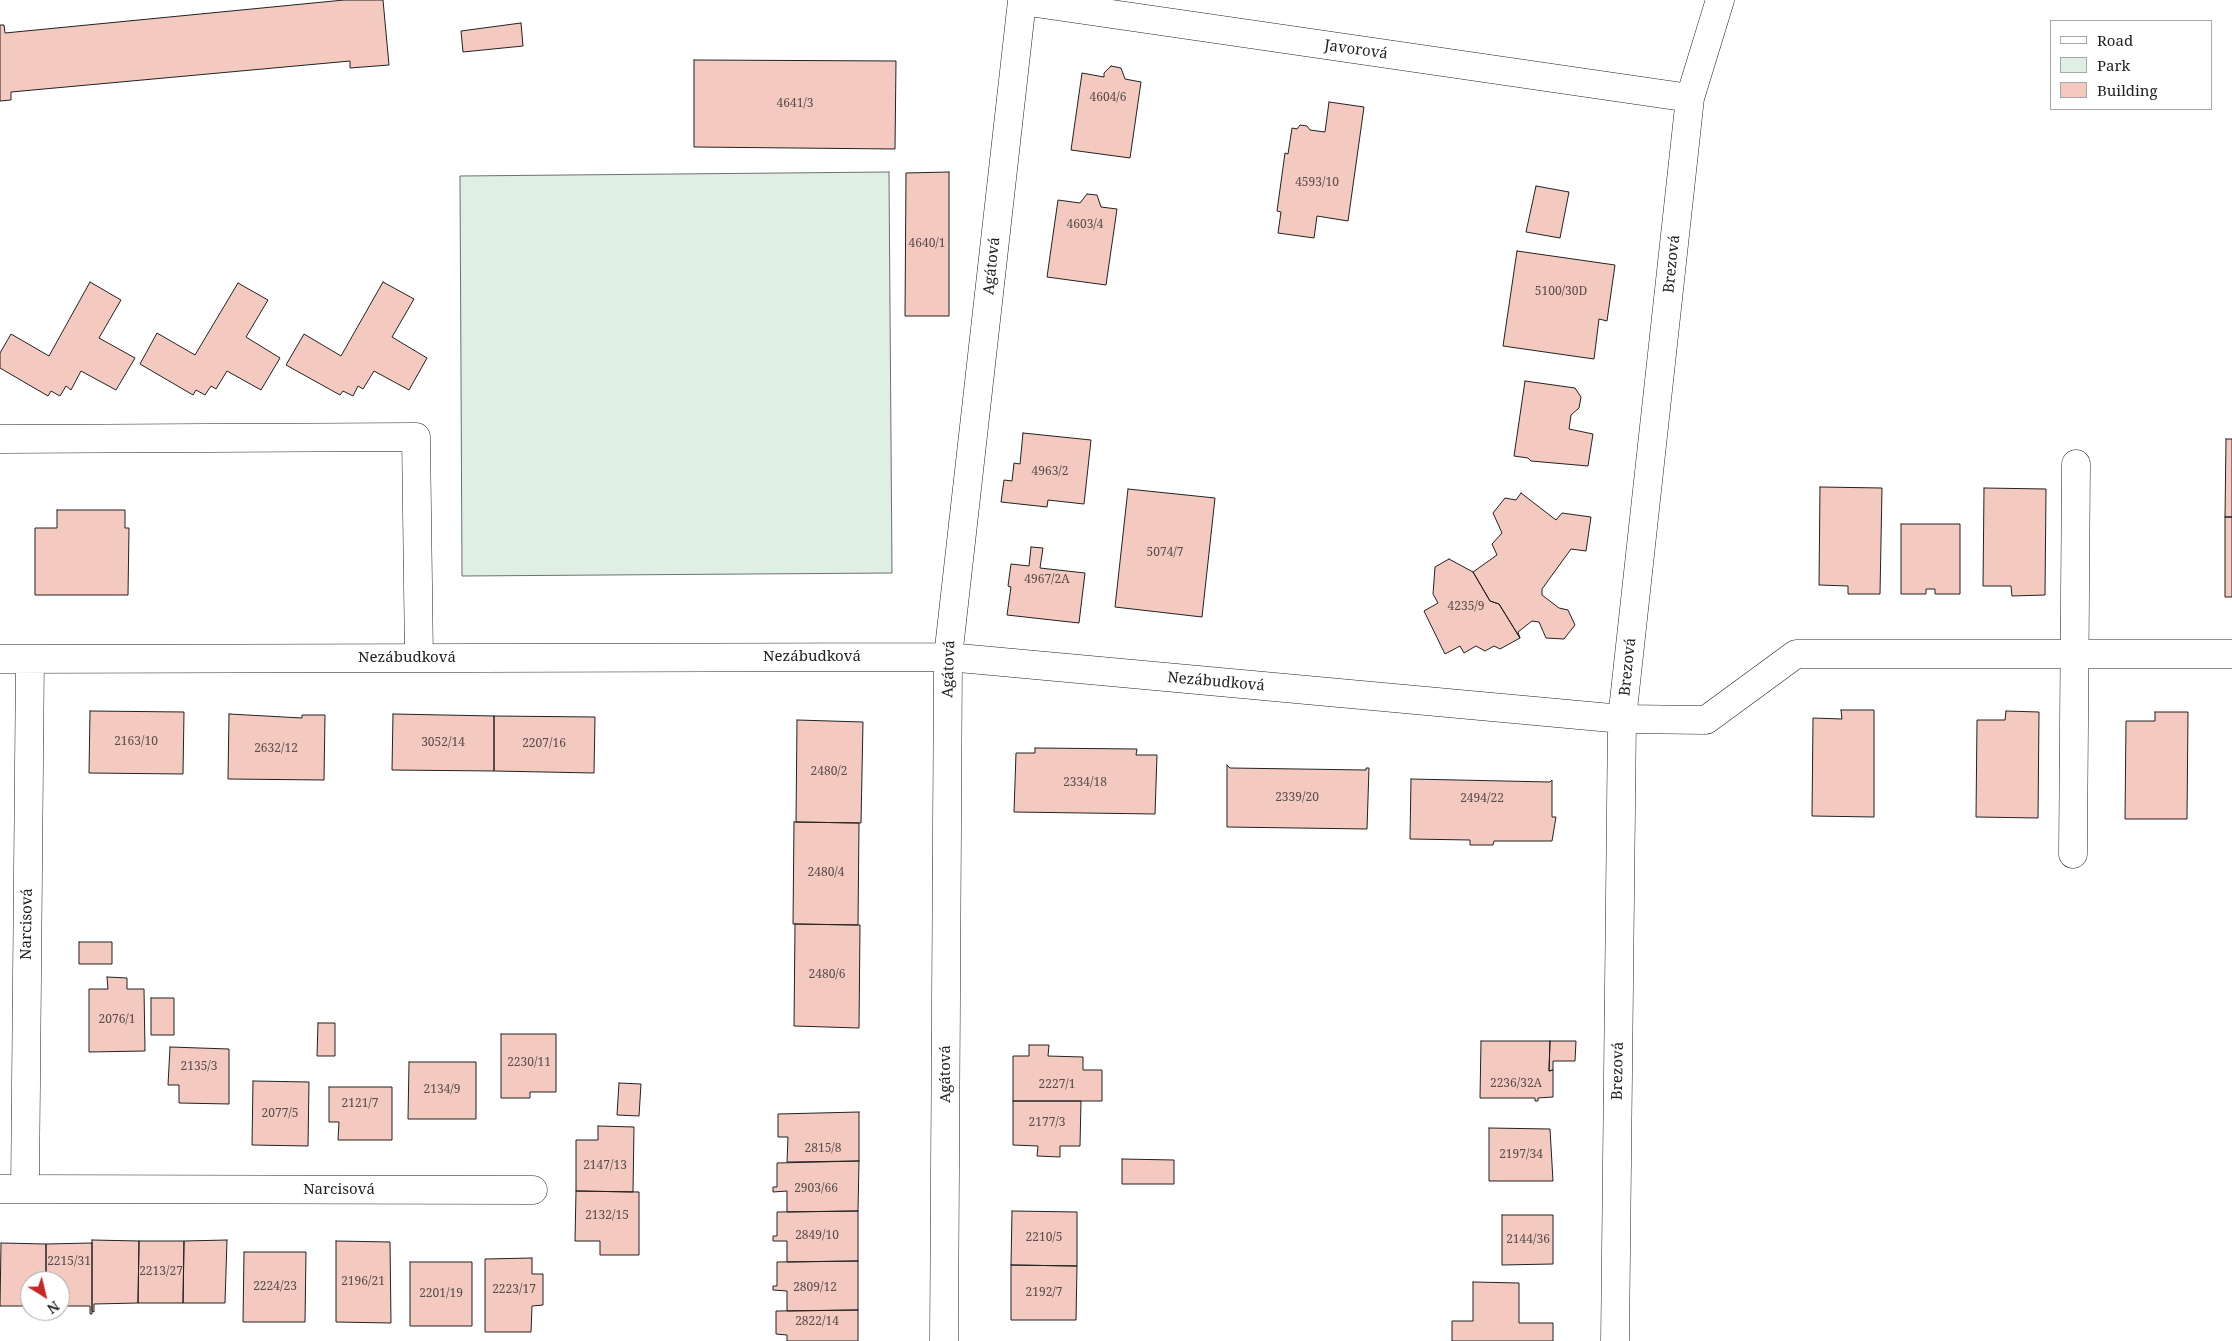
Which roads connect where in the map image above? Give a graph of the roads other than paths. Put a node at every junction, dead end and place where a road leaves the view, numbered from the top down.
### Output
1 (1720, 0) edge
2 (1022, 1) edge
3 (1690, 98) junction
4 (0, 439) edge
5 (2076, 464) dead end
6 (2075, 654) junction
7 (2232, 654) edge
8 (948, 657) junction
9 (418, 658) junction
10 (0, 659) edge
11 (30, 659) junction
12 (1622, 719) junction
13 (2073, 854) dead end
14 (12, 1189) edge
15 (533, 1190) dead end
16 (944, 1341) edge
17 (1615, 1341) edge

1 - 3 street, Brezová
2 - 3 street, Javorová
2 - 8 street, Agátová
3 - 12 street, Brezová
4 - 9 street
5 - 6 street
6 - 7 street, Nezábudková
6 - 12 street, Nezábudková
6 - 13 street
8 - 9 street, Nezábudková
8 - 12 street, Nezábudková
8 - 16 street, Agátová
9 - 11 street, Nezábudková
10 - 11 street, Nezábudková
11 - 14 street, Narcisová
12 - 17 street, Brezová
14 - 15 street, Narcisová

